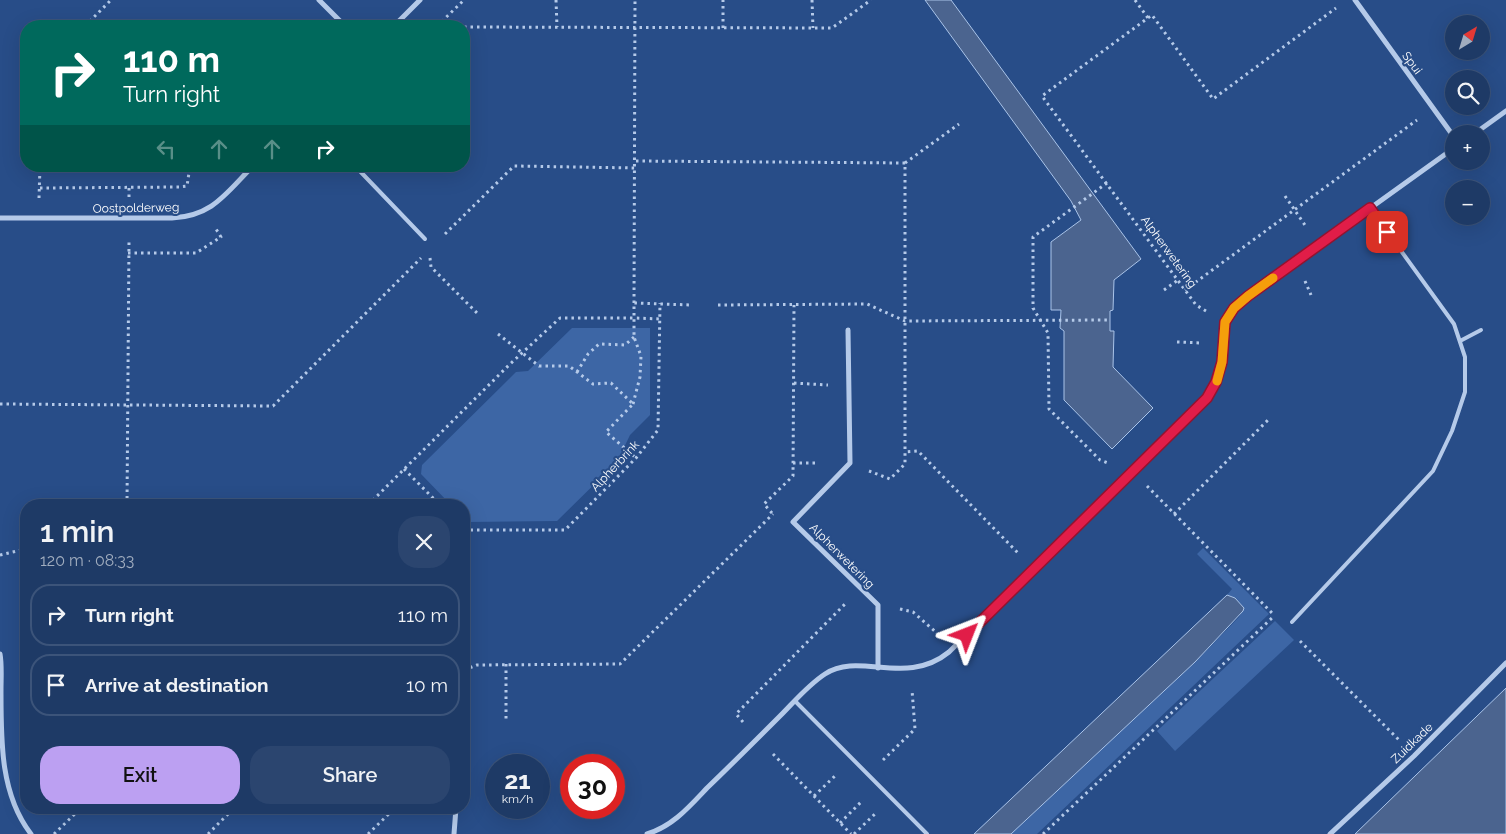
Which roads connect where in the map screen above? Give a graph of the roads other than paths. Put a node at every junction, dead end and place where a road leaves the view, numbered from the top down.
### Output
1 (319, 0) edge
2 (420, 0) edge
3 (1355, 0) edge
4 (339, 20) edge
5 (400, 20) edge
6 (1506, 111) edge
7 (1445, 125) edge
8 (1487, 125) edge
9 (1445, 154) edge
10 (247, 172) edge
11 (360, 172) edge
12 (1370, 208) junction
13 (0, 218) edge
14 (425, 239) road end
15 (848, 330) dead end
16 (1481, 330) dead end
17 (1460, 341) junction
18 (1292, 622) dead end
19 (0, 654) edge
20 (1506, 663) edge
21 (878, 668) junction
22 (795, 701) junction
23 (456, 814) edge
24 (31, 834) edge
25 (454, 834) edge
26 (647, 834) edge
27 (927, 834) edge
28 (1330, 834) edge

1 - 4 street
2 - 5 street
3 - 7 street, Spui
6 - 8 street
9 - 12 street
10 - 13 street, Oostpolderweg
11 - 14 lane
12 - 17 lane
12 - 21 street
15 - 21 street, Alpherwetering
16 - 17 lane
17 - 18 lane
19 - 24 street
20 - 28 street, Zuidkade
21 - 22 street
22 - 26 street
22 - 27 lane
23 - 25 street

